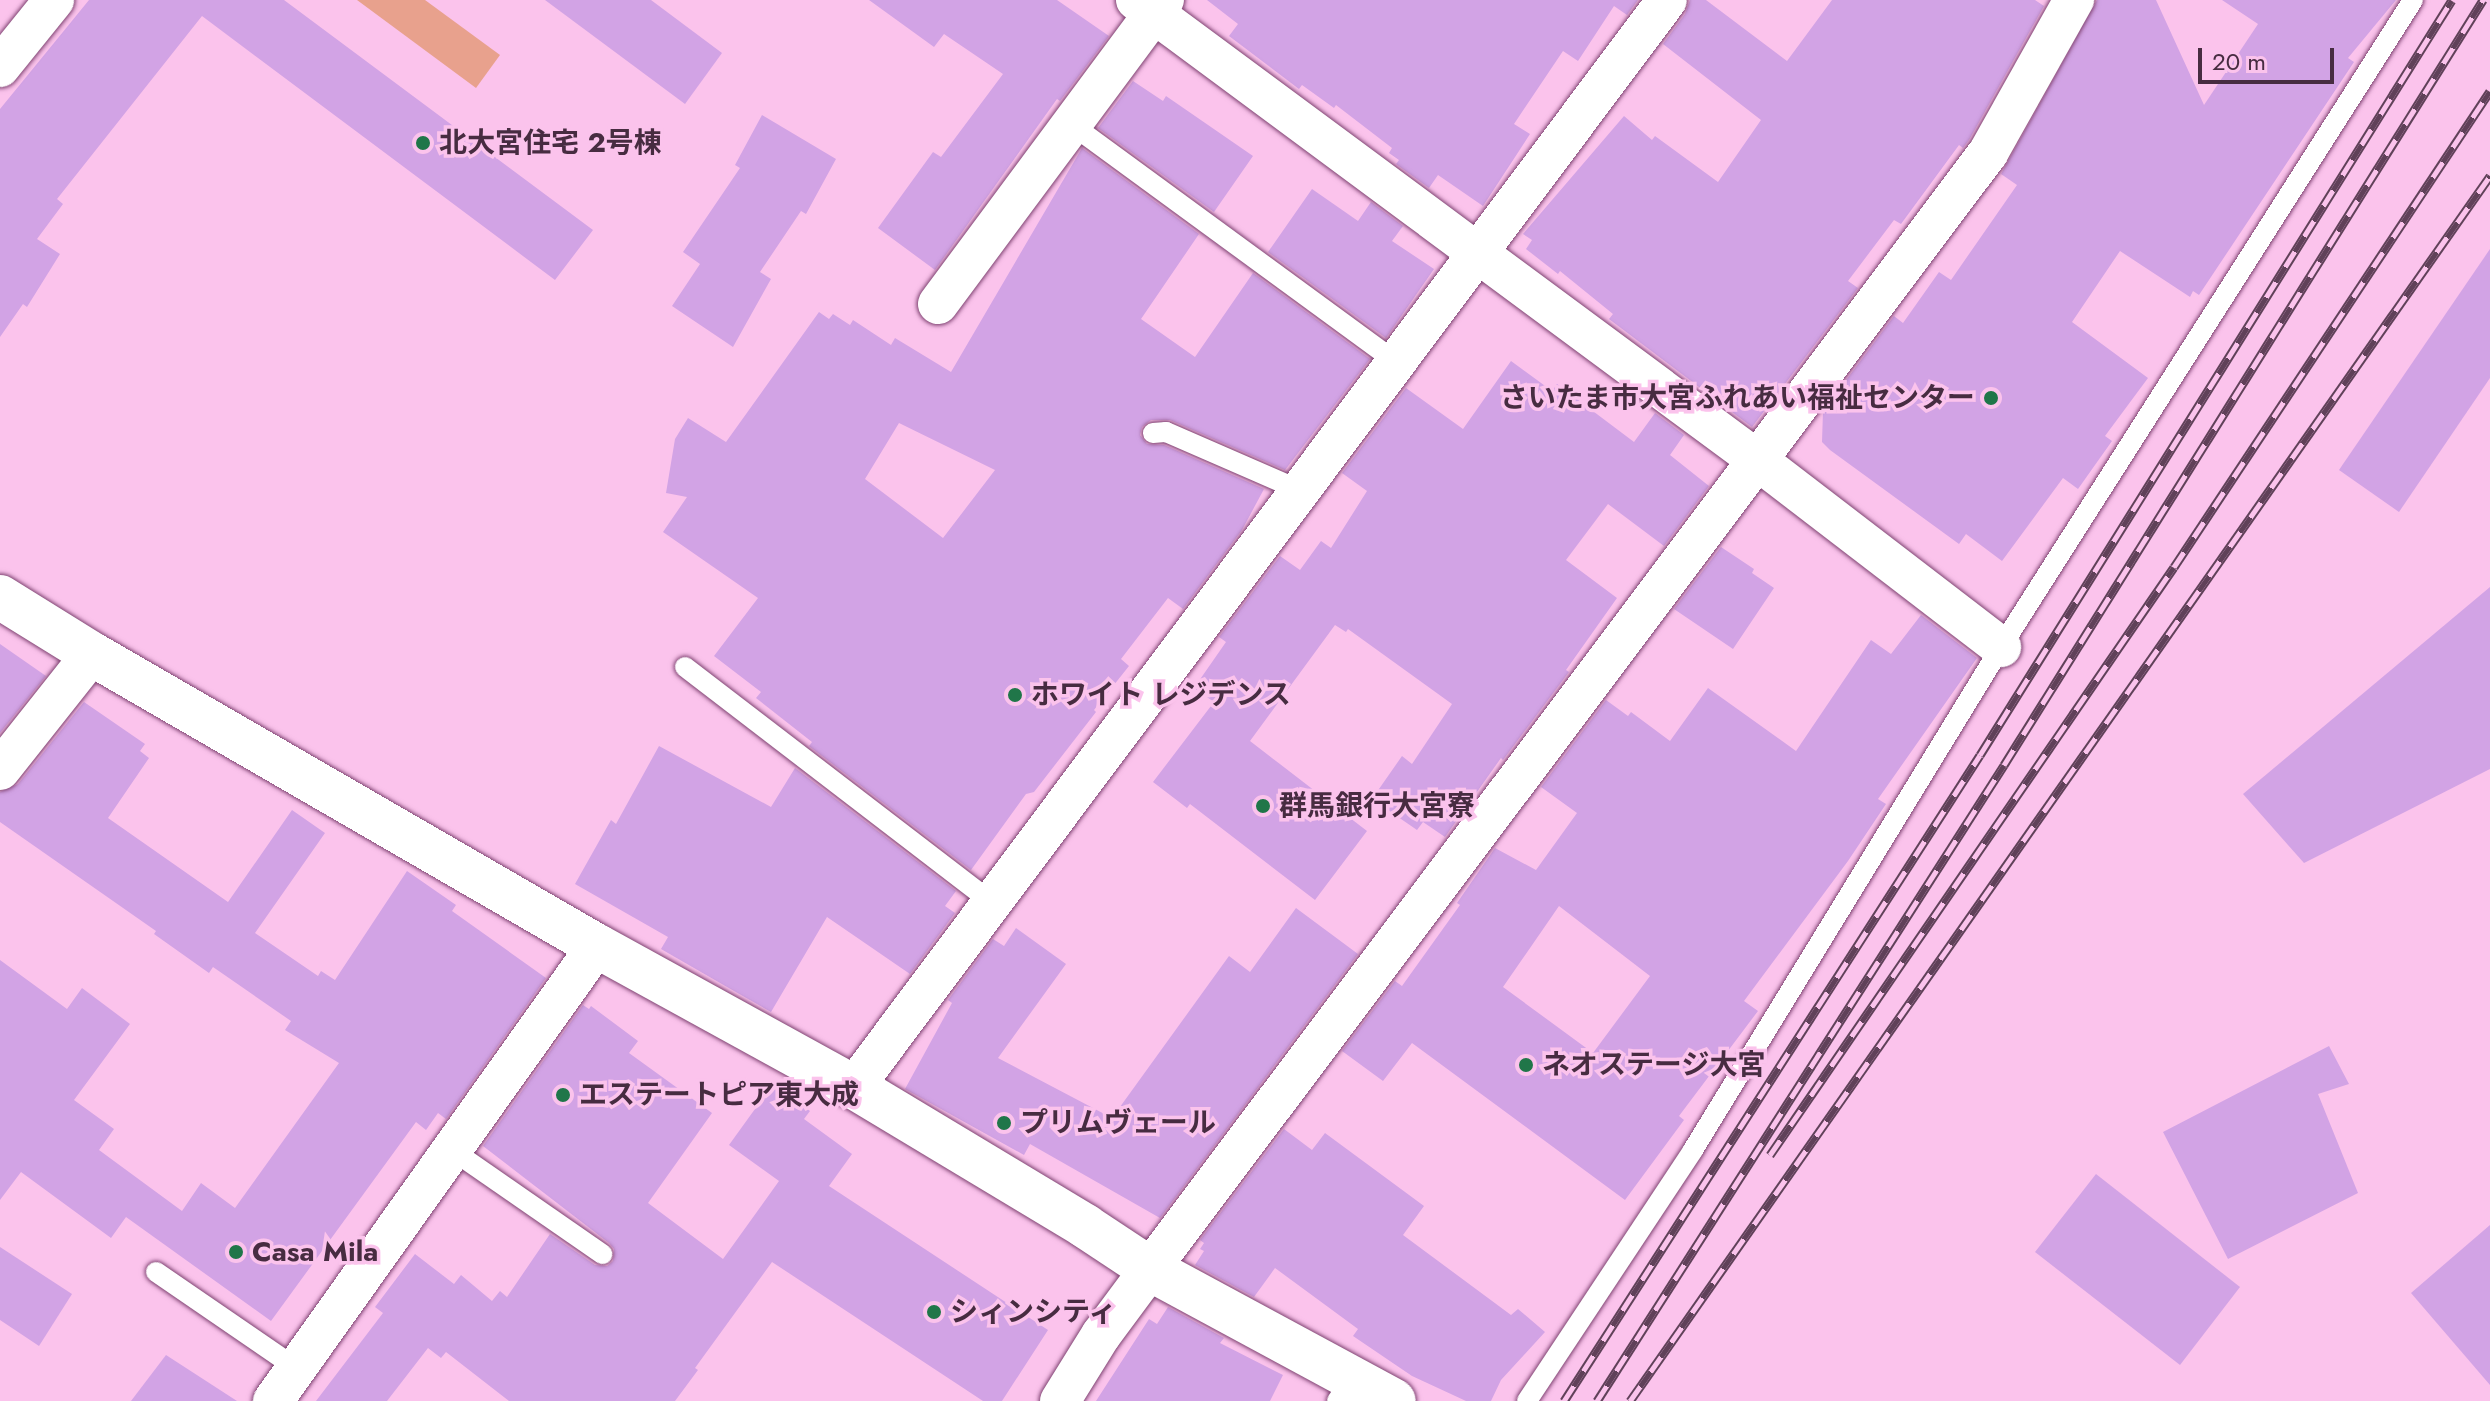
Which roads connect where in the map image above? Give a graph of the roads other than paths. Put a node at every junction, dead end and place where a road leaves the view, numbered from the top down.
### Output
1 (54, 0) edge
2 (1667, 0) edge
3 (2074, 0) edge
4 (2413, 0) edge
5 (1151, 5) edge
6 (0, 67) edge
7 (1071, 124) junction
8 (1478, 254) junction
9 (938, 304) dead end
10 (1398, 363) junction
11 (1153, 433) dead end
12 (1756, 459) junction
13 (1302, 491) junction
14 (0, 597) edge
15 (2001, 647) junction
16 (92, 654) junction
17 (685, 667) dead end
18 (0, 770) edge
19 (993, 903) junction
20 (597, 946) junction
21 (854, 1087) junction
22 (452, 1150) junction
23 (602, 1254) dead end
24 (1150, 1269) junction
25 (156, 1272) dead end
26 (296, 1368) junction
27 (1344, 1391) edge
28 (273, 1401) edge
29 (1060, 1401) edge
30 (1394, 1401) edge
31 (1527, 1401) edge

1 - 6 street
2 - 8 street
3 - 12 street
4 - 15 lane
5 - 7 street
5 - 8 street
7 - 9 street
7 - 10 lane
8 - 10 street
8 - 12 street
10 - 13 street
11 - 13 lane
12 - 15 street
12 - 24 street
13 - 19 street
14 - 16 street
15 - 31 lane
16 - 18 street
16 - 20 street
17 - 19 lane
19 - 21 street
20 - 21 street
20 - 22 street
21 - 24 street
22 - 23 lane
22 - 26 street
24 - 27 street
24 - 29 street
25 - 26 lane
26 - 28 street
27 - 30 street

